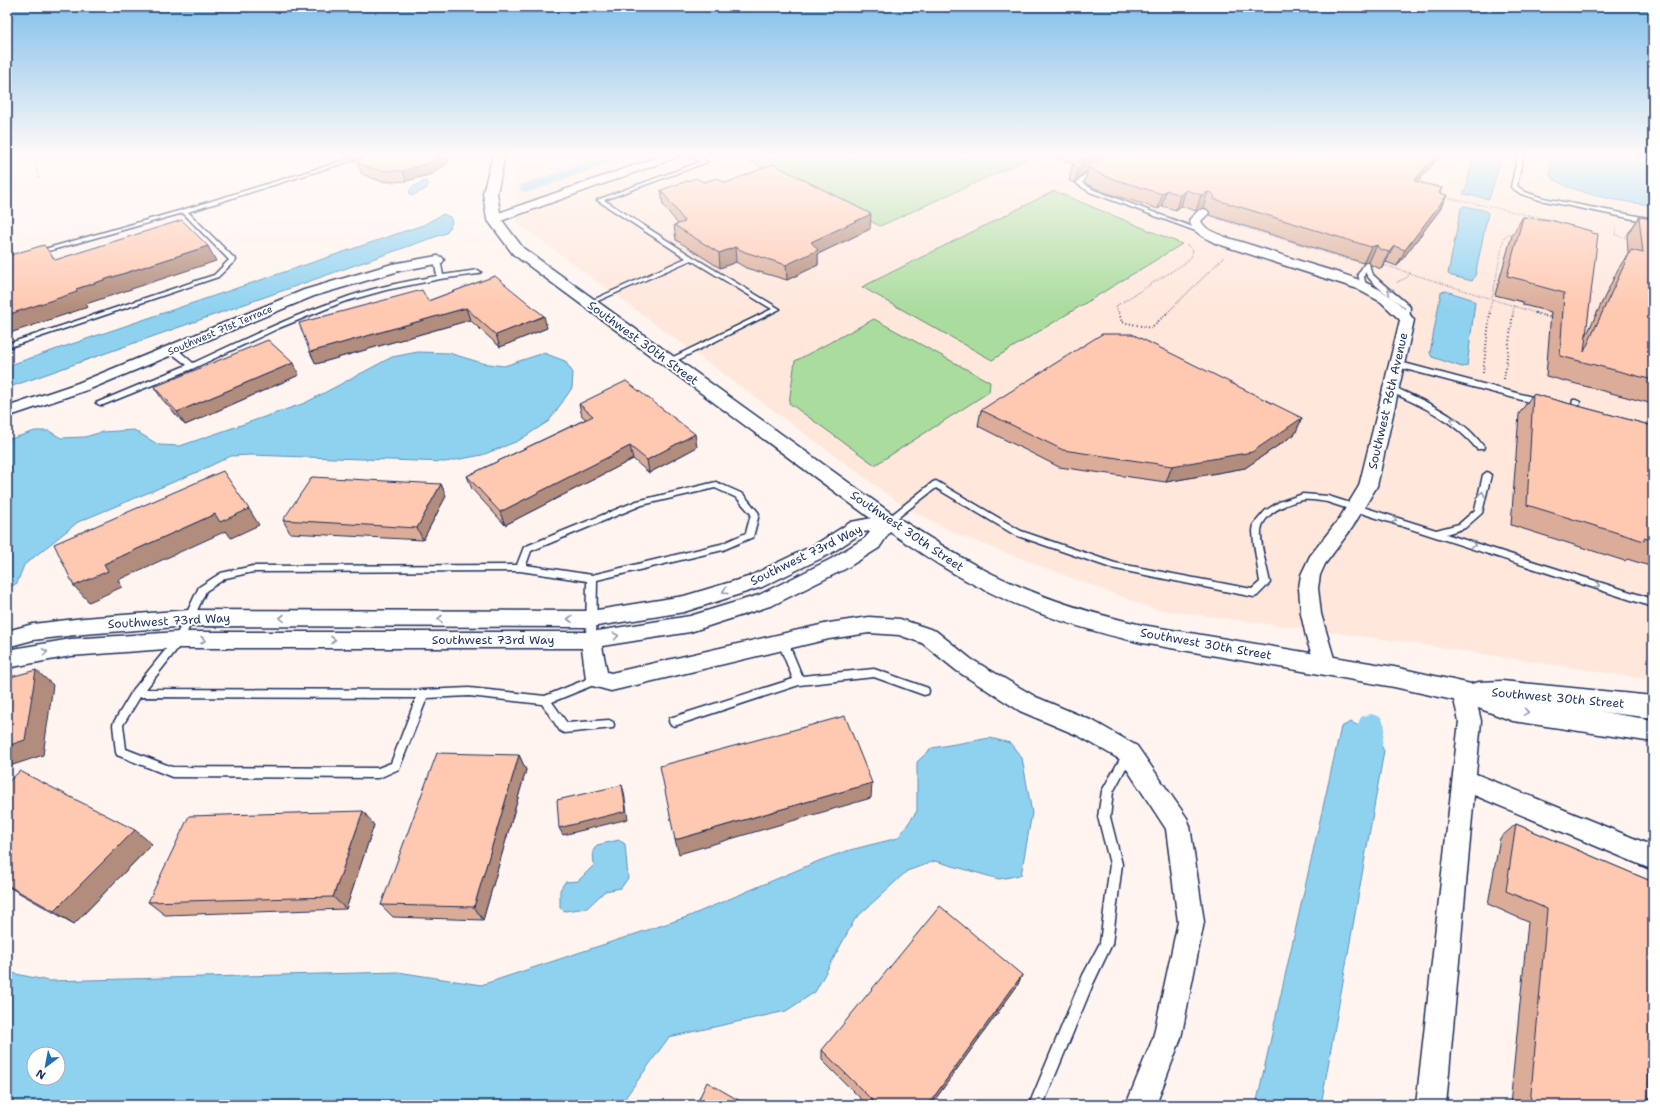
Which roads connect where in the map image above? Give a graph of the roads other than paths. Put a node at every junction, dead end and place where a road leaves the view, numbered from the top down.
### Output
1 (197, 207) edge
2 (492, 207) edge
3 (528, 207) edge
4 (611, 207) edge
5 (1135, 207) edge
6 (1582, 207) edge
7 (184, 211) junction
8 (1209, 215) edge
9 (494, 219) junction
10 (1653, 221) edge
11 (1203, 232) junction
12 (30, 255) edge
13 (691, 258) junction
14 (437, 260) joint
15 (478, 272) dead end
16 (440, 277) junction
17 (1362, 286) junction
18 (589, 303) junction
19 (1407, 320) junction
20 (7, 346) edge
21 (173, 350) junction
22 (670, 362) junction
23 (1397, 364) junction
24 (191, 365) junction
25 (1391, 389) junction
26 (1576, 402) dead end
27 (100, 403) dead end
28 (7, 412) edge
29 (1480, 448) dead end
30 (1487, 475) dead end
31 (1357, 508) junction
32 (888, 521) junction
33 (1436, 533) junction
34 (520, 568) junction
35 (592, 578) junction
36 (1653, 603) edge
37 (189, 618) junction
38 (591, 630) junction
39 (7, 639) edge
40 (179, 640) junction
41 (783, 642) junction
42 (7, 659) edge
43 (1325, 665) junction
44 (597, 679) junction
45 (799, 681) junction
46 (924, 691) dead end
47 (1462, 692) junction
48 (137, 693) junction
49 (424, 694) junction
50 (545, 700) junction
51 (1653, 707) edge
52 (674, 721) dead end
53 (609, 725) dead end
54 (1653, 731) edge
55 (1130, 753) junction
56 (1465, 780) junction
57 (1653, 858) edge
58 (1036, 1105) edge
59 (1140, 1105) edge
60 (1431, 1105) edge

1 - 7 lane
2 - 9 street, Southwest 30th Street
3 - 9 street
4 - 13 lane
5 - 11 lane
6 - 10 lane
7 - 12 lane
7 - 20 lane
8 - 11 street
9 - 18 street, Southwest 30th Street
11 - 17 street, Southwest 76th Avenue
13 - 18 lane
13 - 22 lane
14 - 16 lane
14 - 21 street, Southwest 71st Terrace
15 - 16 lane
16 - 24 lane
17 - 19 street, Southwest 76th Avenue
19 -> 17 lane
18 - 22 street, Southwest 30th Street
19 - 23 street, Southwest 76th Avenue
21 - 24 lane
21 - 28 street, Southwest 71st Terrace
22 - 32 street, Southwest 30th Street
23 - 25 street, Southwest 76th Avenue
23 - 26 lane
24 - 27 lane
29 -> 25 lane
25 - 31 street, Southwest 76th Avenue
33 -> 30 lane
31 - 32 lane
31 -> 33 lane
31 - 43 street, Southwest 76th Avenue
32 - 38 street, Southwest 73rd Way
32 - 43 street, Southwest 30th Street
33 -> 36 lane
34 - 35 lane
34 - 35 lane
34 - 37 lane
35 - 38 lane
38 -> 37 street, Southwest 73rd Way
37 - 39 street, Southwest 73rd Way
37 - 40 lane
40 -> 38 street, Southwest 73rd Way
38 - 44 street
42 -> 40 street, Southwest 73rd Way
40 - 48 lane
41 - 44 street
41 - 45 lane
41 - 55 street
43 - 47 street, Southwest 30th Street
44 - 50 lane
45 - 46 lane
45 - 52 lane
47 - 51 street, Southwest 30th Street
47 -> 54 street, Southwest 30th Street
47 - 56 street
48 - 49 lane
48 - 49 lane
49 - 50 lane
50 - 53 lane
55 - 58 lane
55 - 59 street
56 - 57 street
56 - 60 street

